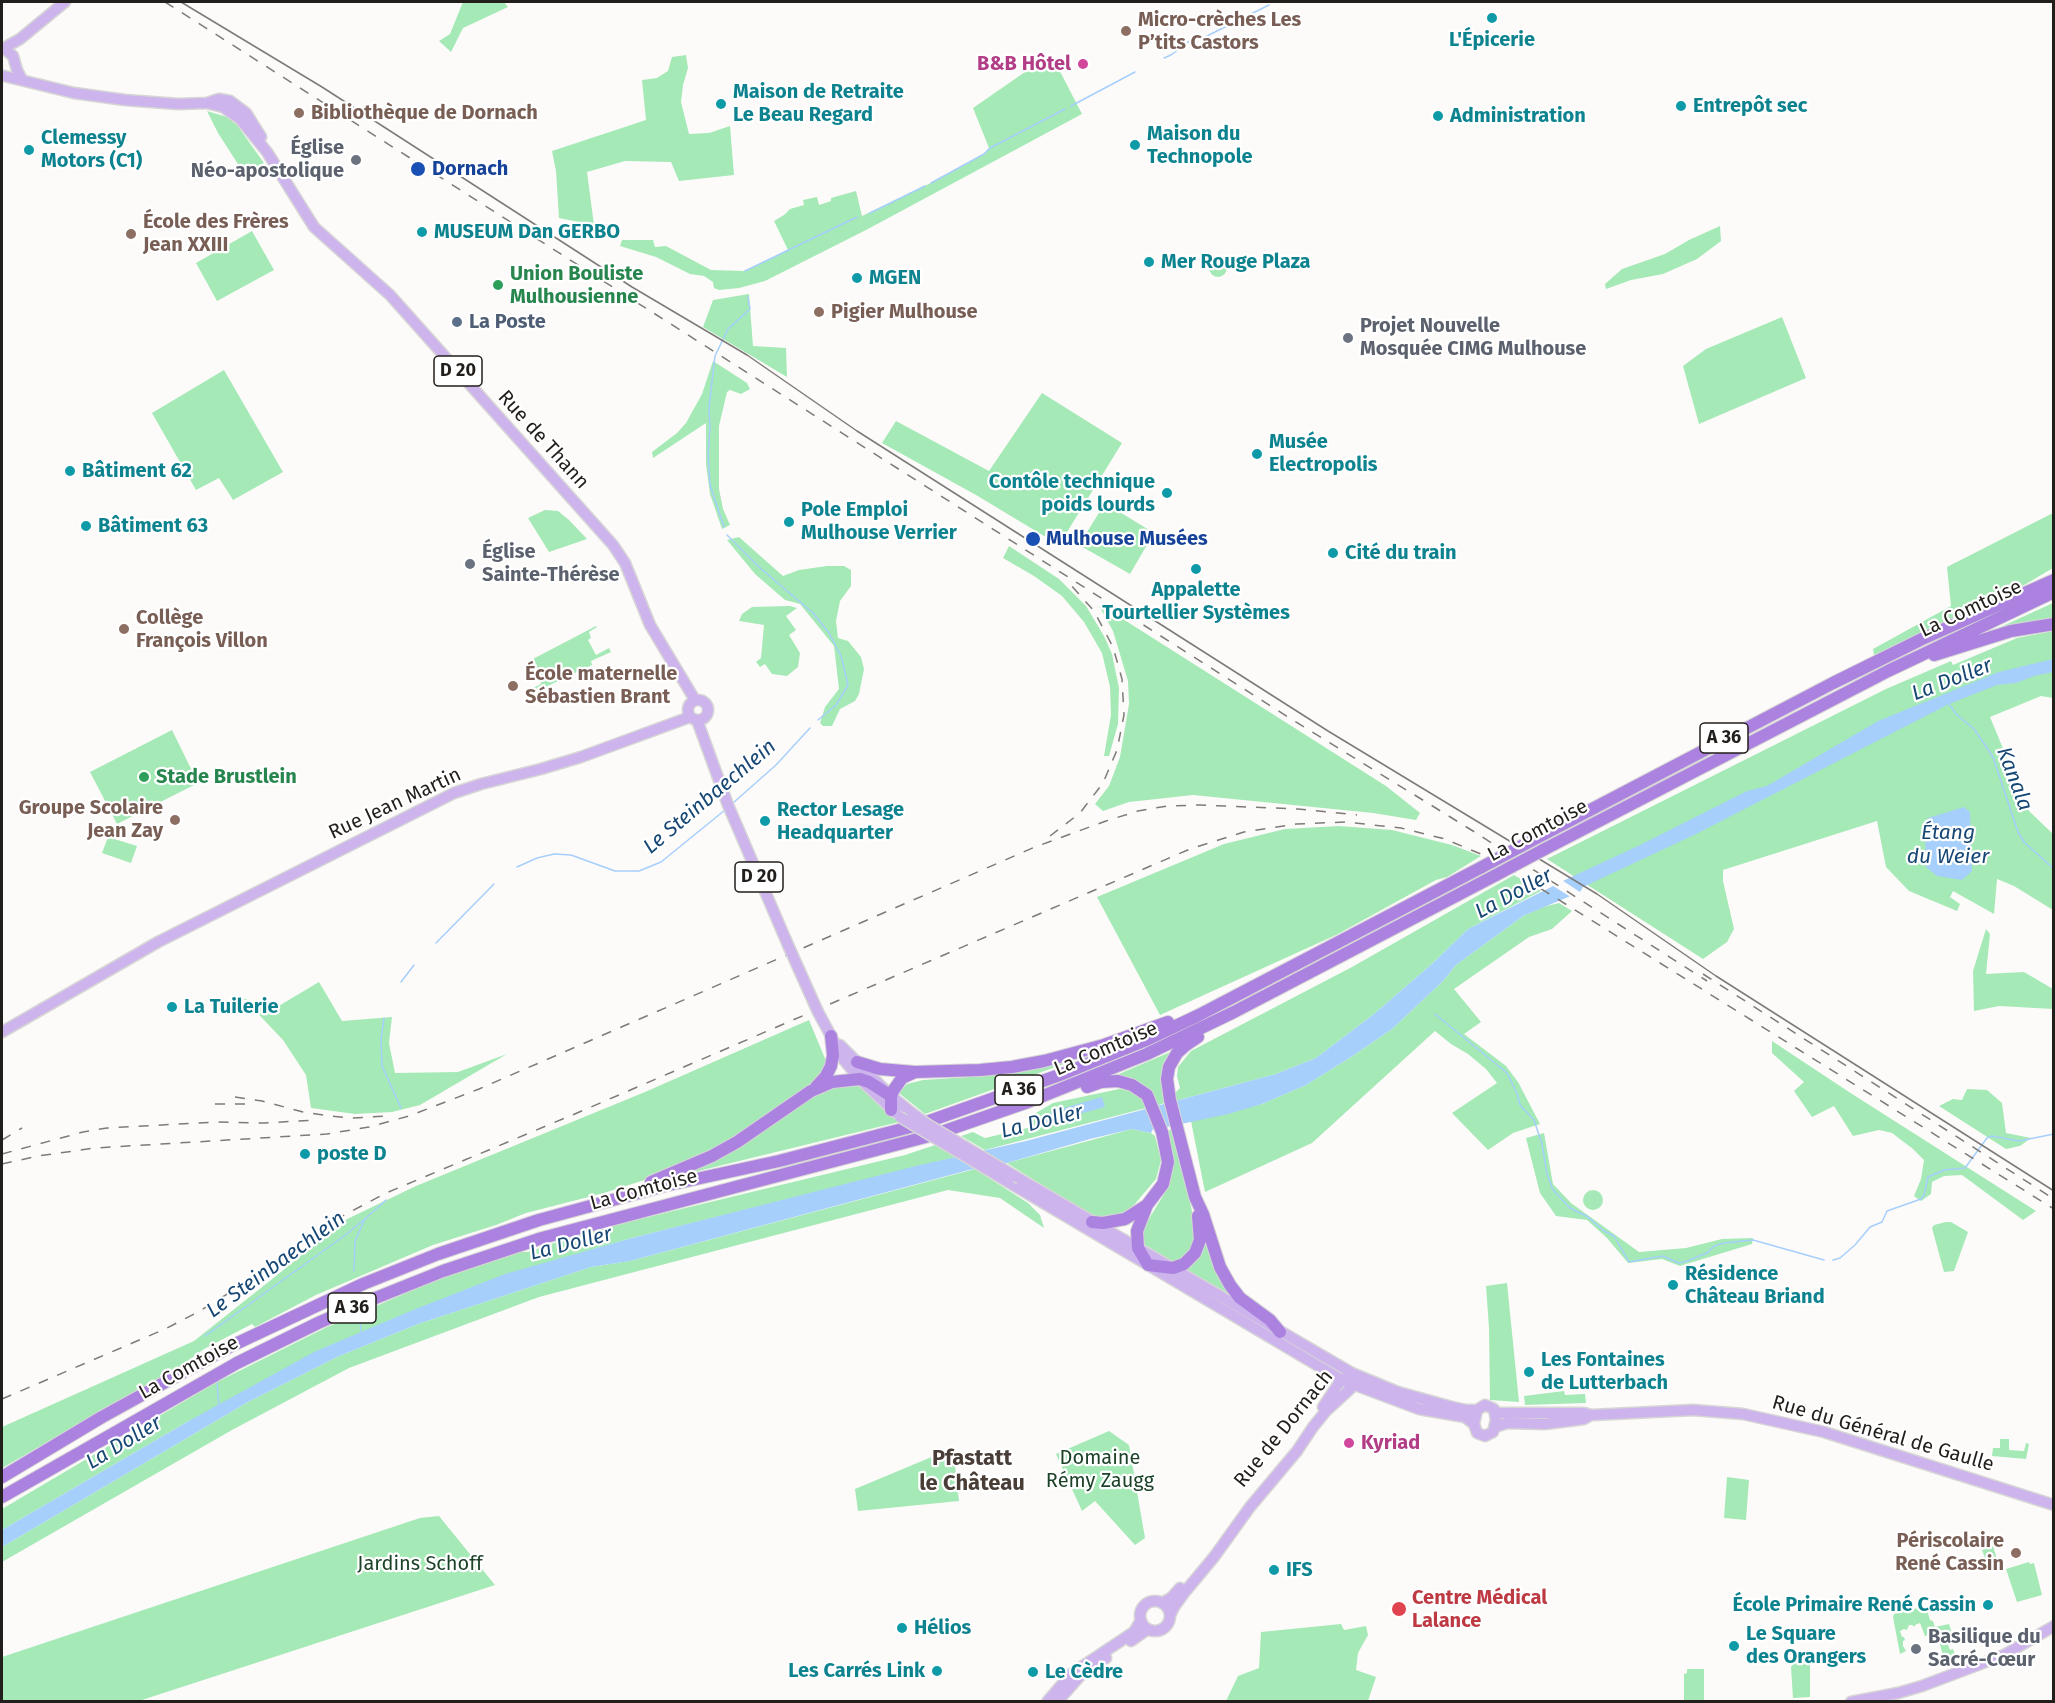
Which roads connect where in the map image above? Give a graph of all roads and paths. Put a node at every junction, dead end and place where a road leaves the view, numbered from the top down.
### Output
1 (65, 2) edge
2 (20, 39) junction
3 (2, 49) edge
4 (13, 60) junction
5 (2, 76) edge
6 (22, 80) junction
7 (2054, 580) edge
8 (2054, 592) edge
9 (2054, 624) edge
10 (1888, 671) junction
11 (695, 700) junction
12 (694, 719) junction
13 (1234, 1012) junction
14 (1199, 1015) junction
15 (2, 1032) edge
16 (833, 1039) junction
17 (857, 1062) junction
18 (915, 1072) junction
19 (860, 1080) junction
20 (812, 1091) junction
21 (891, 1096) junction
22 (1028, 1102) junction
23 (896, 1113) junction
24 (1195, 1197) junction
25 (594, 1204) junction
26 (1147, 1205) junction
27 (1092, 1222) junction
28 (1138, 1248) junction
29 (1148, 1265) junction
30 (1173, 1268) junction
31 (1280, 1332) junction
32 (1352, 1373) junction
33 (1347, 1382) junction
34 (1477, 1410) junction
35 (1496, 1413) junction
36 (1592, 1415) junction
37 (1474, 1424) junction
38 (1495, 1427) junction
39 (1274, 1474) junction
40 (2, 1477) edge
41 (2, 1497) edge
42 (2054, 1505) edge
43 (1162, 1603) junction
44 (1170, 1615) junction
45 (1145, 1625) junction
46 (2054, 1626) edge
47 (1047, 1701) edge
48 (1057, 1701) edge
49 (1851, 1701) edge

1 - 2 main road
2 - 3 main road
2 - 4 main road
3 - 4 main road
4 - 5 main road
4 - 6 main road
5 - 6 main road
6 - 11 main road, Rue de Thann / D 20
7 - 14 highway, La Comtoise / A 36, bridge
8 - 10 highway, La Comtoise / A 36
9 - 10 highway
10 - 13 highway, La Comtoise / A 36, bridge
11 - 12 main road
11 - 12 main road
12 - 15 main road, Rue Jean Martin
12 - 16 main road, D 20, bridge
13 - 22 highway, La Comtoise / A 36
13 - 24 highway
14 - 18 highway
14 - 25 highway, La Comtoise / A 36
16 - 17 main road, D 20
16 - 19 main road, D 20
16 - 20 highway
17 - 18 highway
17 - 21 main road, D 20
18 - 21 highway
19 - 20 highway
19 - 21 highway
19 - 23 main road, D 20
20 - 25 highway
21 - 23 highway
21 - 27 main road, D 20, bridge
22 - 26 highway
22 - 41 highway, La Comtoise / A 36
23 - 29 main road, D 20, bridge
24 - 30 highway
24 - 31 highway
25 - 40 highway, La Comtoise / A 36
26 - 27 highway
26 - 28 highway
27 - 28 main road, D 20
28 - 29 highway
28 - 30 main road, D 20
29 - 30 highway
29 - 33 main road, D 20
30 - 31 main road, D 20
31 - 32 main road, D 20
32 - 33 main road, Rue de Dornach
32 - 34 main road, D 20
33 - 37 main road, D 20
33 - 39 main road, Rue de Dornach
34 - 35 main road
34 - 37 main road
35 - 36 main road, Rue du Général de Gaulle
35 - 38 main road
36 - 38 main road, Rue du Général de Gaulle
36 - 42 main road, Rue du Général de Gaulle
37 - 38 main road
39 - 43 main road, Rue de Dornach
39 - 44 main road, Rue de Dornach
43 - 44 main road
43 - 45 main road
44 - 45 main road
45 - 47 main road
45 - 48 main road
46 - 49 main road

